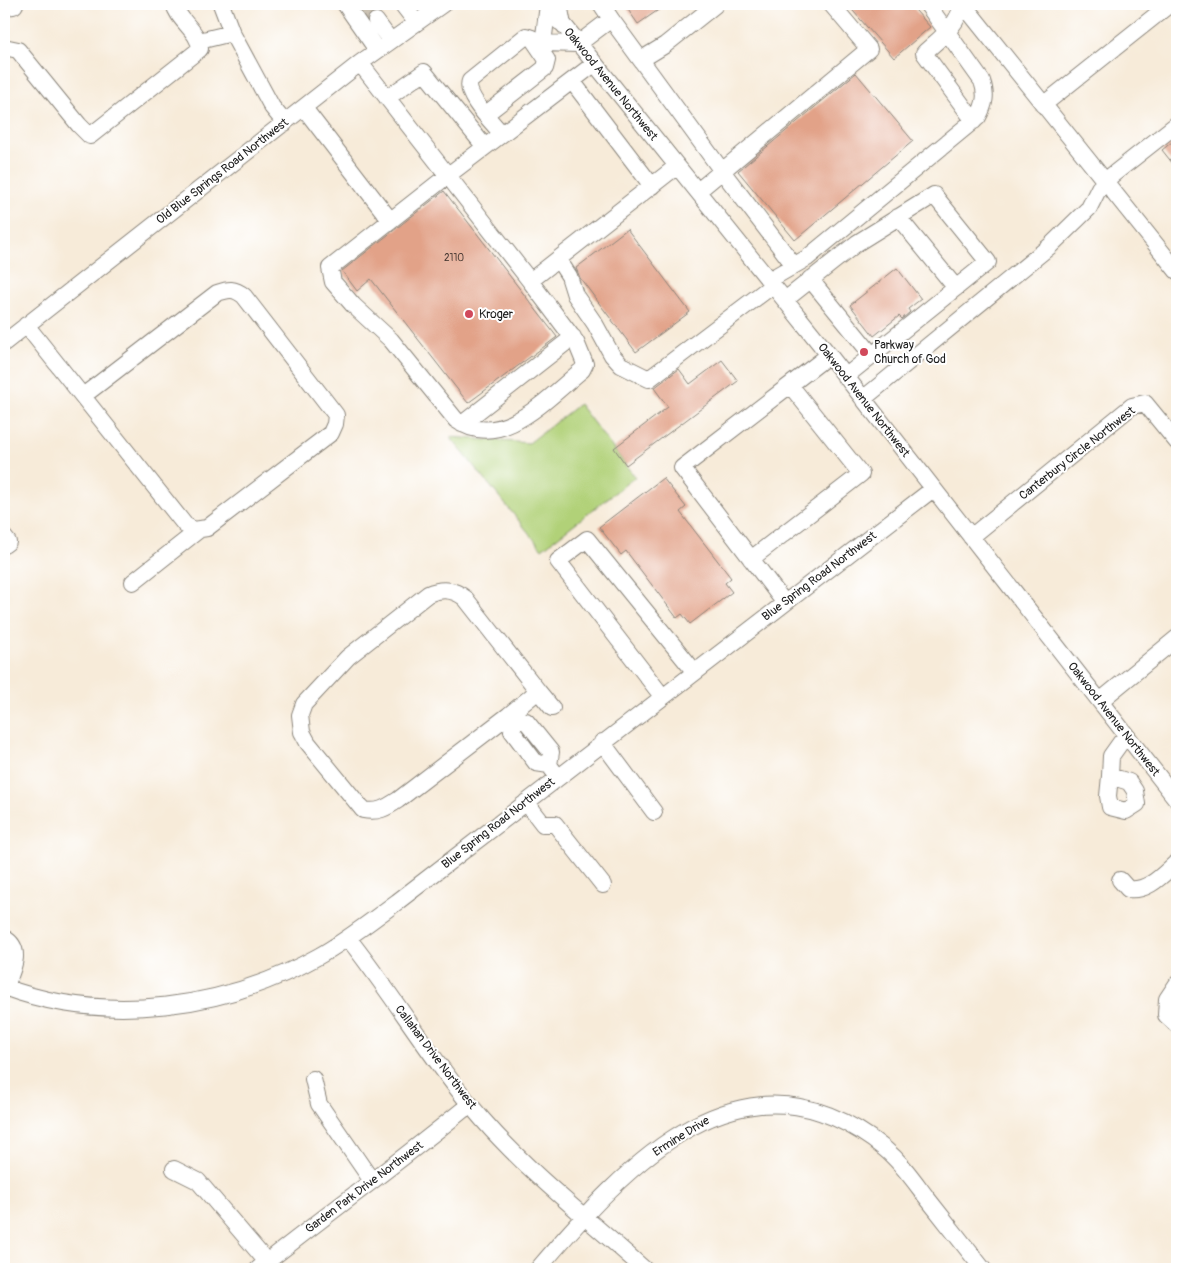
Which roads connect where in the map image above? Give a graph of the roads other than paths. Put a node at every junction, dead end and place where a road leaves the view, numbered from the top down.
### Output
1 (13, 4) edge
2 (174, 4) edge
3 (221, 4) edge
4 (345, 4) edge
5 (402, 4) edge
6 (601, 4) edge
7 (714, 4) edge
8 (831, 4) edge
9 (927, 4) edge
10 (962, 4) edge
11 (1169, 4) edge
12 (4, 5) edge
13 (435, 5) edge
14 (553, 8) edge
15 (611, 18) junction
16 (376, 21) tunnel mouth
17 (416, 22) junction
18 (947, 32) junction
19 (232, 33) junction
20 (199, 41) junction
21 (578, 44) junction
22 (384, 45) junction
23 (541, 45) junction
24 (4, 47) edge
25 (642, 59) junction
26 (360, 63) junction
27 (594, 64) junction
28 (572, 81) junction
29 (387, 98) junction
30 (1043, 105) junction
31 (304, 108) junction
32 (486, 114) junction
33 (974, 121) junction
34 (285, 123) junction
35 (1177, 124) edge
36 (502, 134) junction
37 (485, 147) junction
38 (677, 166) junction
39 (722, 171) junction
40 (447, 176) junction
41 (1105, 182) junction
42 (652, 186) junction
43 (698, 191) junction
44 (898, 218) junction
45 (390, 220) junction
46 (558, 259) junction
47 (988, 262) junction
48 (793, 264) junction
49 (1177, 271) edge
50 (810, 279) junction
51 (530, 281) junction
52 (771, 282) junction
53 (1004, 283) junction
54 (956, 288) junction
55 (785, 300) junction
56 (26, 325) junction
57 (573, 337) junction
58 (4, 343) edge
59 (829, 355) junction
60 (872, 355) junction
61 (845, 377) junction
62 (790, 385) junction
63 (83, 396) junction
64 (862, 399) junction
65 (462, 424) junction
66 (1177, 442) edge
67 (933, 489) junction
68 (200, 529) junction
69 (4, 537) edge
70 (971, 537) junction
71 (4, 545) edge
72 (751, 558) junction
73 (133, 582) dead end
74 (784, 602) junction
75 (1177, 638) edge
76 (694, 672) junction
77 (538, 690) junction
78 (662, 696) junction
79 (1100, 702) junction
80 (552, 708) dead end
81 (511, 718) junction
82 (1126, 735) junction
83 (602, 742) junction
84 (553, 771) junction
85 (1110, 776) dead end
86 (1177, 800) edge
87 (526, 802) junction
88 (654, 812) dead end
89 (1177, 862) edge
90 (1120, 880) dead end
91 (603, 885) dead end
92 (4, 938) edge
93 (348, 938) junction
94 (1177, 984) edge
95 (4, 987) edge
96 (1177, 1025) edge
97 (313, 1079) dead end
98 (470, 1104) junction
99 (174, 1169) dead end
100 (372, 1181) junction
101 (584, 1216) junction
102 (262, 1266) edge
103 (538, 1269) edge
104 (644, 1269) edge
105 (983, 1269) edge

1 - 12 main road
2 - 20 street
3 - 19 street
4 - 22 street
5 - 17 street
6 - 15 street
7 - 25 street
8 - 39 street
9 - 18 street
10 - 18 street
10 - 30 street
11 - 30 street
13 - 17 street, Old Blue Springs Road Northwest
14 - 21 street, Oakwood Avenue Northwest
14 - 23 street
15 - 21 street
15 - 25 street
16 - 22 street
17 - 22 street, Old Blue Springs Road Northwest
18 - 33 street
18 - 33 street
19 - 20 street
19 - 34 street
20 - 24 street
21 - 23 street
21 - 27 street, Oakwood Avenue Northwest
22 - 26 street, Old Blue Springs Road Northwest
23 - 32 street
23 - 32 street
25 - 39 street
26 - 29 street
26 - 31 street, Old Blue Springs Road Northwest
27 - 28 street
27 - 38 street, Oakwood Avenue Northwest
28 - 36 street
28 - 42 street
29 - 37 street
29 - 40 street
30 - 41 street
31 - 34 street, Old Blue Springs Road Northwest
31 - 45 street
32 - 36 street
33 - 48 street
34 - 56 street, Old Blue Springs Road Northwest
35 - 41 street
36 - 37 street
37 - 40 street
38 - 42 street
38 - 43 street, Oakwood Avenue Northwest
39 - 43 street
39 - 48 street
40 - 45 street
40 - 51 street
41 - 49 street
41 - 53 street
42 - 46 street
43 - 52 street, Oakwood Avenue Northwest
44 - 47 street
44 - 50 street
44 - 54 street
45 - 65 street
46 - 51 street
46 - 52 street
47 - 53 street
47 - 54 street
48 - 52 street
50 - 55 street
50 - 60 street
51 - 57 street
52 - 55 street, Oakwood Avenue Northwest
53 - 64 street
54 - 60 street
55 - 59 street, Oakwood Avenue Northwest
56 - 58 street, Old Blue Springs Road Northwest
56 - 63 street
57 - 65 street
57 - 65 street
59 - 61 street, Oakwood Avenue Northwest
59 - 62 street
60 - 61 street
61 - 64 street, Oakwood Avenue Northwest
62 - 72 street
62 - 72 street
63 - 68 street
63 - 68 street
64 - 67 street, Oakwood Avenue Northwest
66 - 70 street, Canterbury Circle Northwest
67 - 70 street, Oakwood Avenue Northwest
67 - 74 street, Blue Spring Road Northwest
68 - 73 street
69 - 71 street
70 - 79 street, Oakwood Avenue Northwest
72 - 74 street
74 - 76 street, Blue Spring Road Northwest
75 - 79 street
76 - 78 street, Blue Spring Road Northwest
76 - 78 street
77 - 80 street
77 - 81 street
77 - 81 street
78 - 83 street, Blue Spring Road Northwest
79 - 82 street, Oakwood Avenue Northwest
81 - 84 street
82 - 85 street
82 - 86 street, Oakwood Avenue Northwest
83 - 84 street, Blue Spring Road Northwest
83 - 88 street
84 - 87 street, Blue Spring Road Northwest
87 - 91 street
87 - 93 street, Blue Spring Road Northwest
89 - 90 street
92 - 95 street
93 - 95 street, Blue Spring Road Northwest
93 - 98 street, Callahan Drive Northwest
94 - 96 street
97 - 100 street
98 - 100 street, Garden Park Drive Northwest
98 - 101 street, Callahan Drive Northwest
99 - 102 street
100 - 102 street, Garden Park Drive Northwest
101 - 103 street, Ermine Drive
101 - 104 street, Callahan Drive Northwest
101 - 105 street, Ermine Drive

